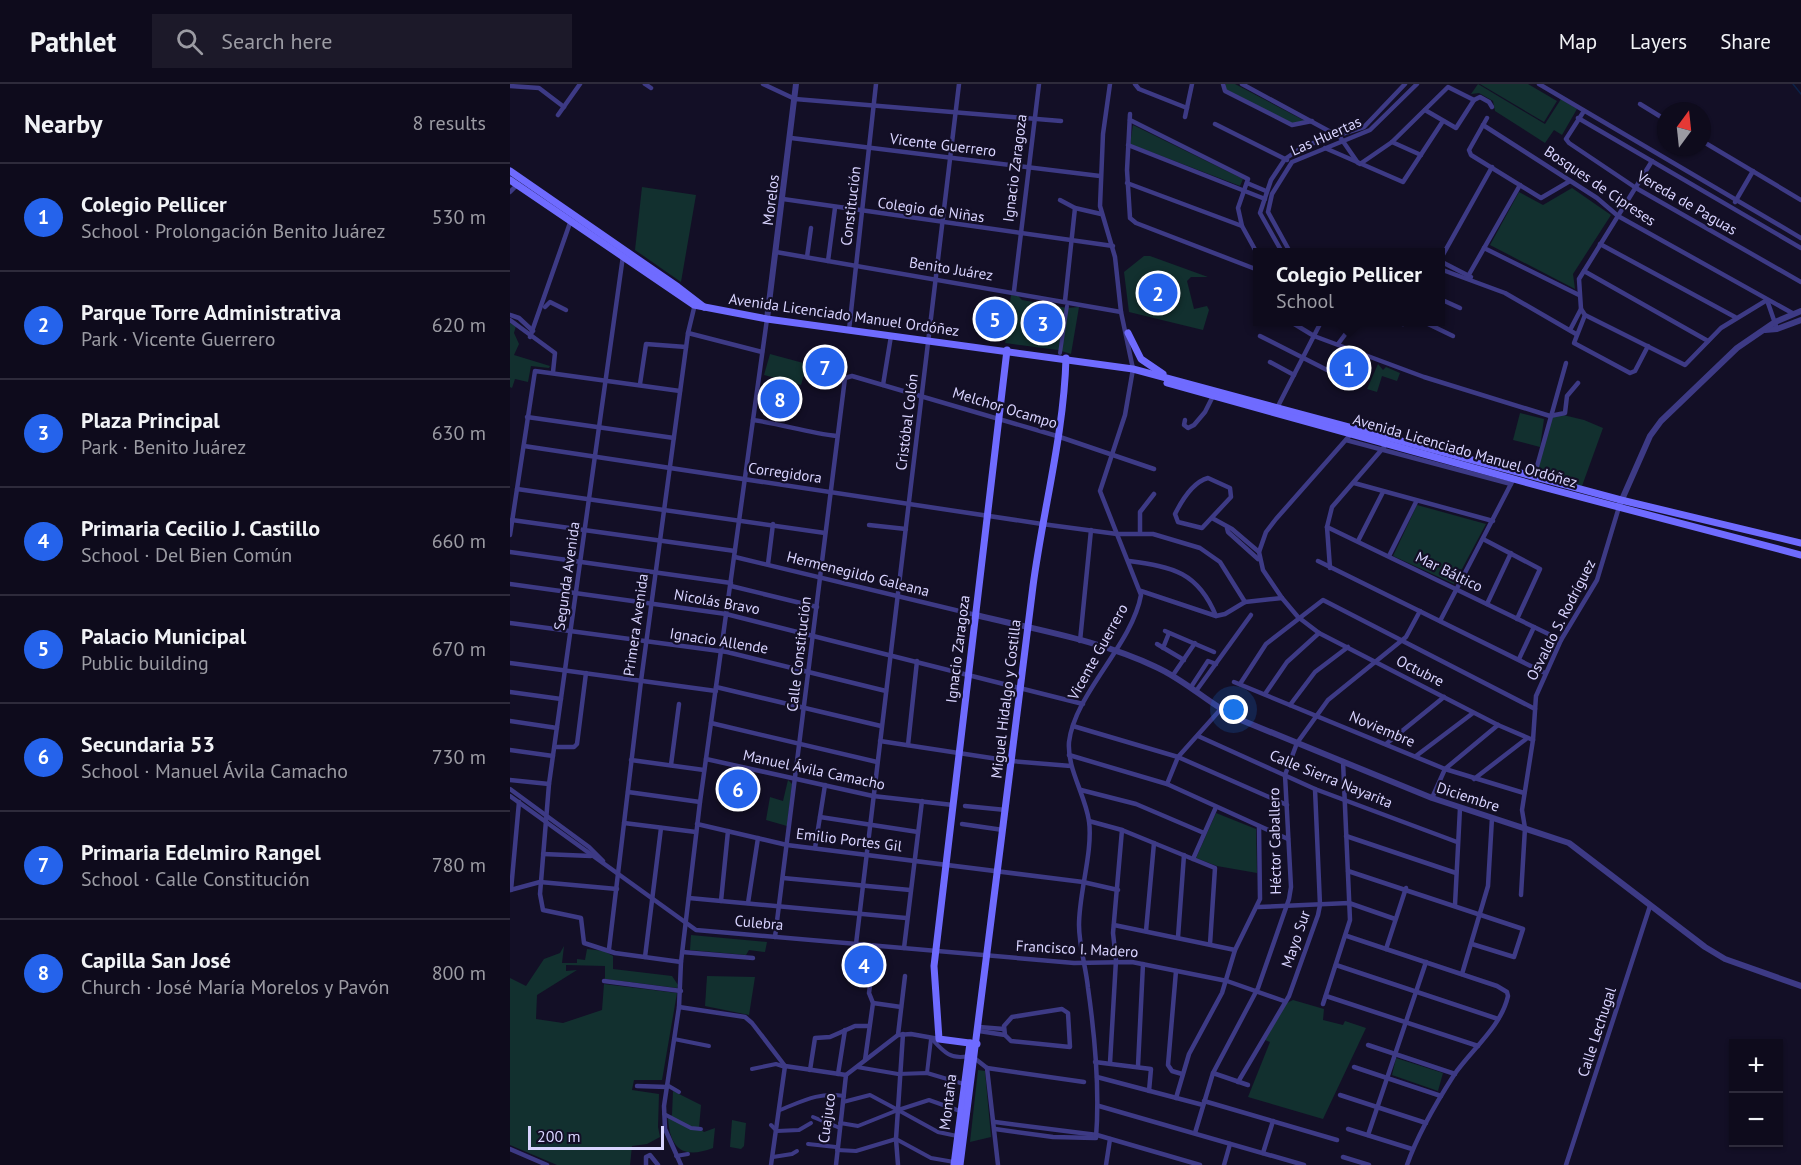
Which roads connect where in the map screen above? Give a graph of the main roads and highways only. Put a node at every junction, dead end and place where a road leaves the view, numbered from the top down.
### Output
1 (510, 171) edge
2 (513, 183) edge
3 (572, 218) junction
4 (1128, 333) road end
5 (1007, 350) junction
6 (1063, 355) junction
7 (1133, 371) junction
8 (1182, 382) junction
9 (1214, 393) junction
10 (1353, 431) junction
11 (1414, 450) junction
12 (1423, 459) road end
13 (1463, 460) junction
14 (1502, 468) junction
15 (1512, 481) junction
16 (1552, 485) junction
17 (1620, 504) junction
18 (1801, 543) edge
19 (1801, 555) edge
20 (973, 1044) junction
21 (966, 1081) junction
22 (956, 1164) edge

1 - 3 main road, Avenida Licenciado Manuel Ordóñez
2 - 3 main road, Avenida Licenciado Manuel Ordóñez
3 - 5 main road, Avenida Licenciado Manuel Ordóñez
4 - 8 main road
5 - 6 main road, Avenida Licenciado Manuel Ordóñez
5 - 20 main road, Ignacio Zaragoza
6 - 7 main road, Avenida Licenciado Manuel Ordóñez
6 - 20 main road, Miguel Hidalgo y Costilla
7 - 8 main road, Avenida Licenciado Manuel Ordóñez
7 - 9 main road, Avenida Licenciado Manuel Ordóñez
8 - 9 main road, Avenida Licenciado Manuel Ordóñez
9 - 10 main road, Avenida Licenciado Manuel Ordóñez
10 - 11 main road, Avenida Licenciado Manuel Ordóñez
10 - 13 main road, Avenida Licenciado Manuel Ordóñez
11 - 12 main road
11 - 13 main road, Avenida Licenciado Manuel Ordóñez
13 - 14 main road, Avenida Licenciado Manuel Ordóñez
13 - 15 main road, Avenida Licenciado Manuel Ordóñez
14 - 15 main road
14 - 16 main road, Avenida Licenciado Manuel Ordóñez
15 - 16 main road, Avenida Licenciado Manuel Ordóñez
16 - 17 main road, Avenida Licenciado Manuel Ordóñez
17 - 18 main road
17 - 19 main road, Avenida Licenciado Manuel Ordóñez
20 - 21 main road, Montaña
21 - 22 main road, Montaña
21 - 22 main road, Montaña

